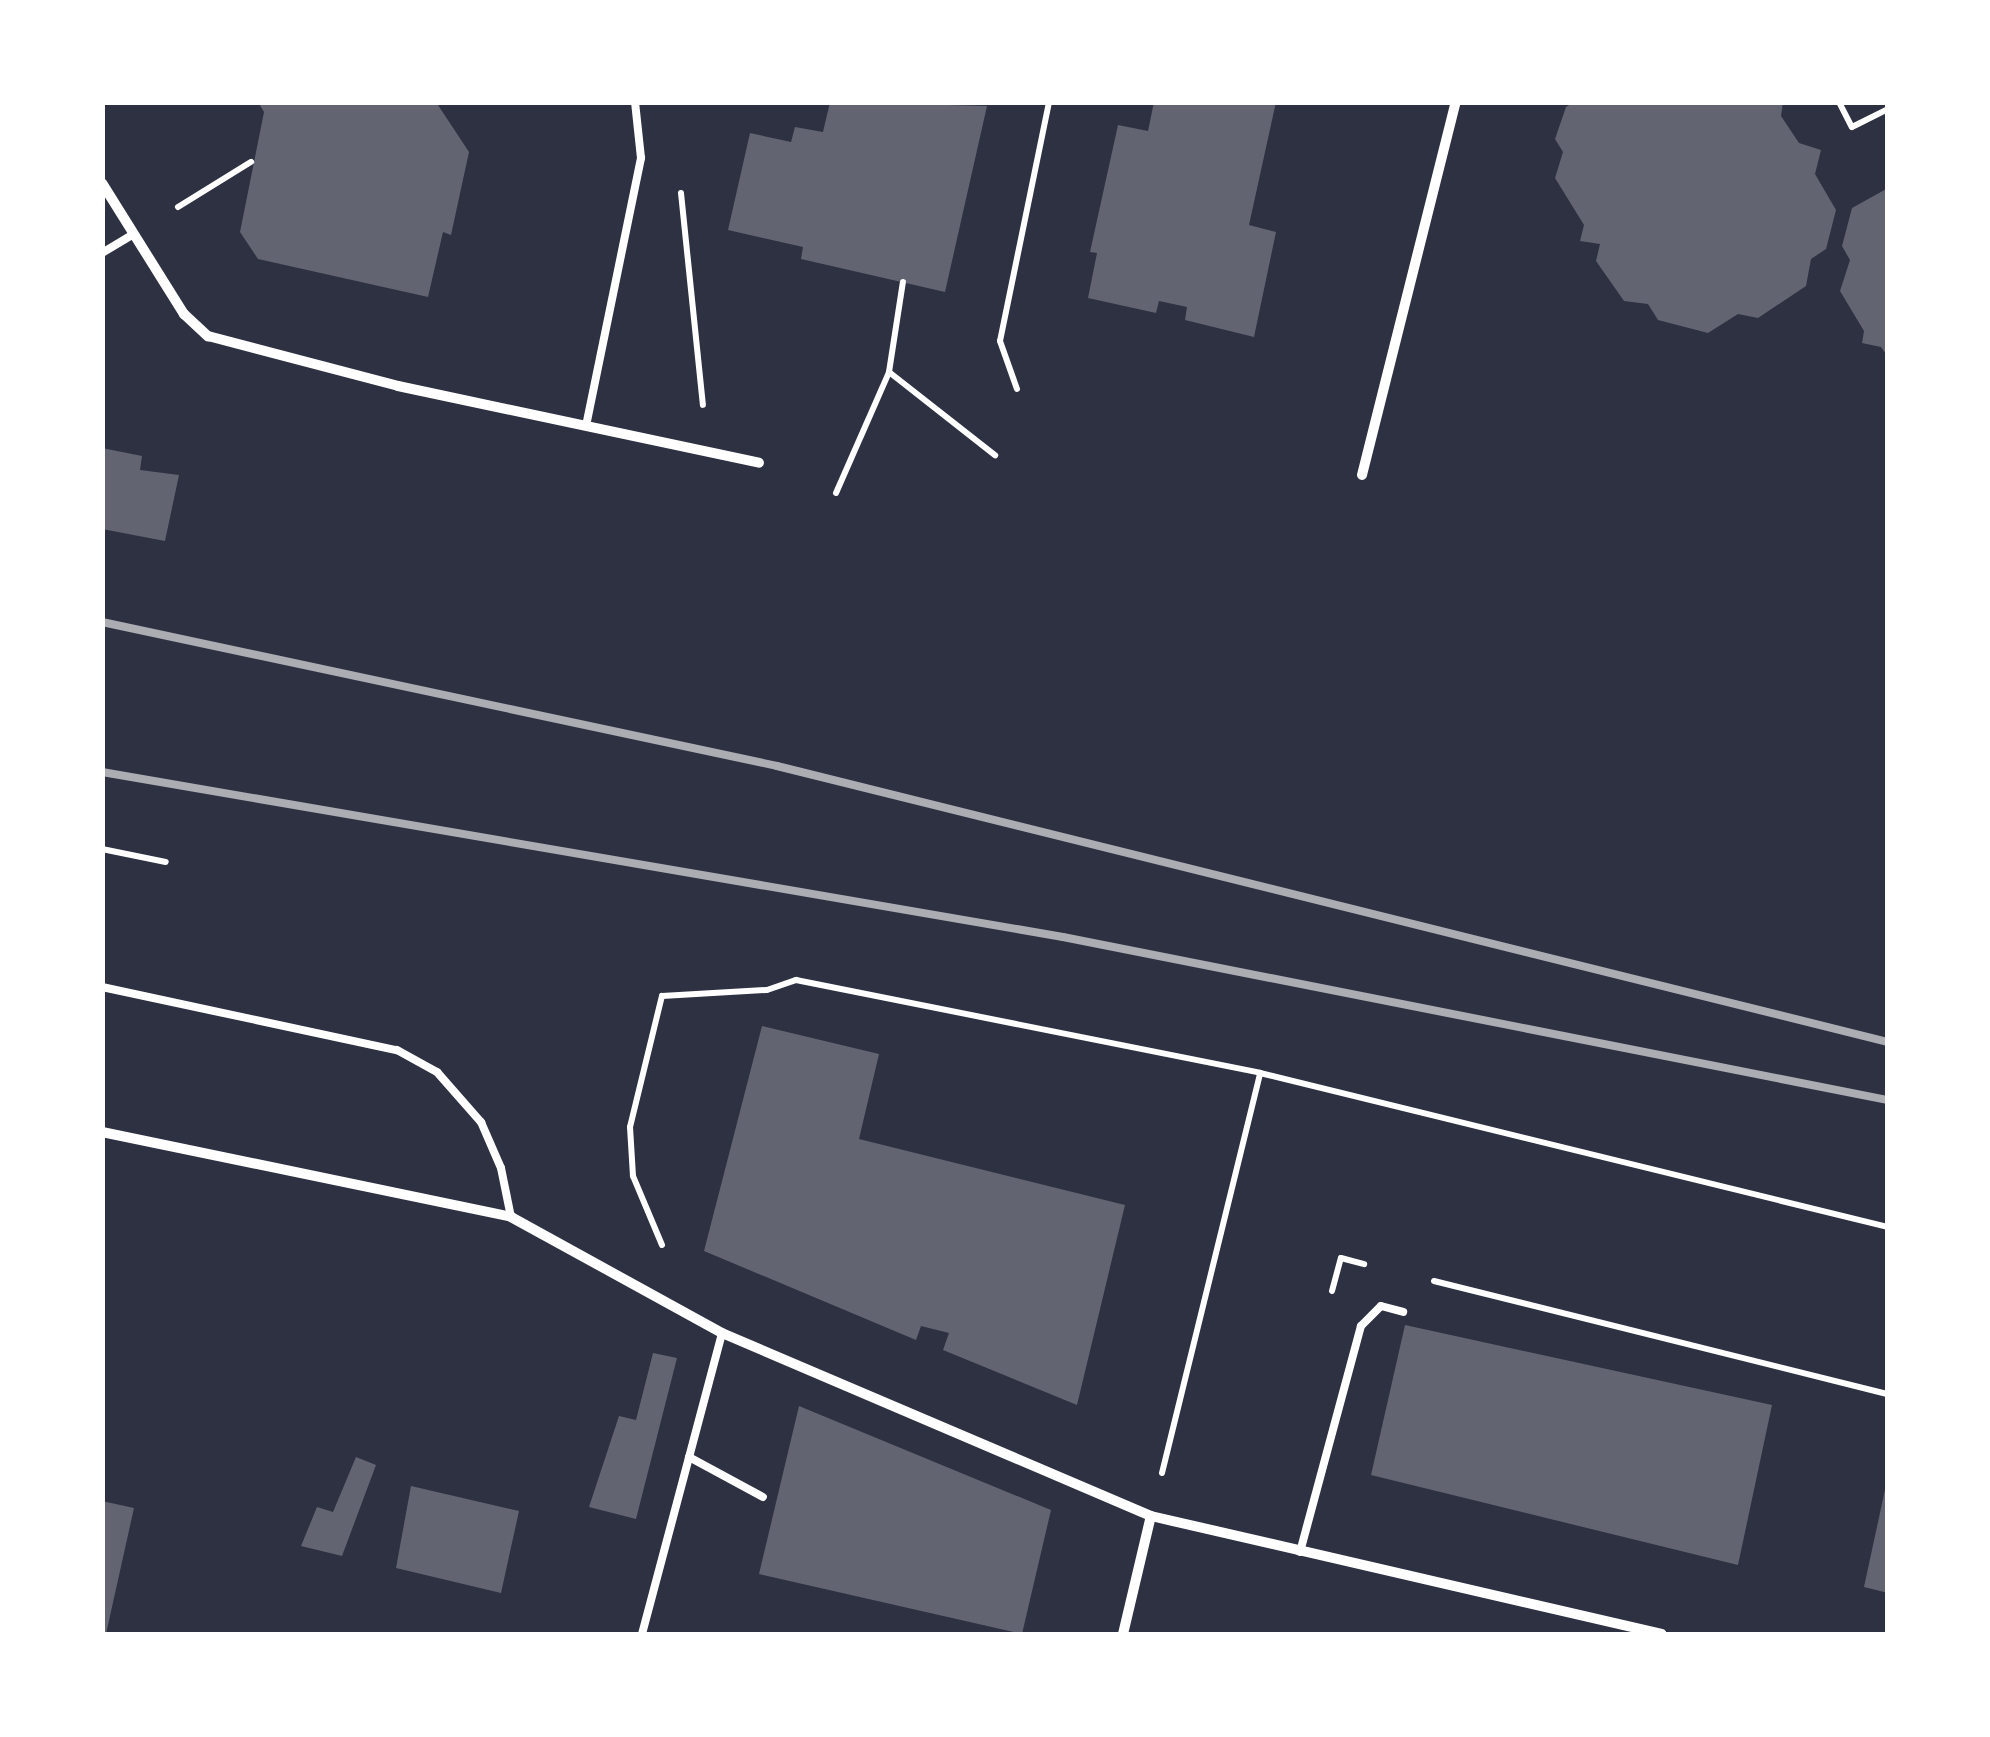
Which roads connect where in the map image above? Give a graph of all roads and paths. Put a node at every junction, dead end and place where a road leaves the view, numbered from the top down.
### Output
1 (635, 102) edge
2 (1049, 102) edge
3 (1456, 102) edge
4 (1839, 102) edge
5 (1888, 109) edge
6 (252, 162) dead end
7 (680, 180) dead end
8 (102, 183) edge
9 (178, 207) dead end
10 (132, 236) junction
11 (102, 252) edge
12 (903, 282) dead end
13 (889, 372) junction
14 (1018, 389) dead end
15 (586, 426) junction
16 (708, 452) junction
17 (995, 456) dead end
18 (760, 463) dead end
19 (1362, 474) dead end
20 (836, 493) dead end
21 (102, 848) edge
22 (166, 862) dead end
23 (102, 987) edge
24 (1260, 1072) junction
25 (102, 1132) edge
26 (511, 1217) junction
27 (1888, 1227) edge
28 (665, 1248) dead end
29 (1379, 1268) dead end
30 (1416, 1277) dead end
31 (1331, 1296) dead end
32 (1403, 1312) dead end
33 (722, 1333) junction
34 (1888, 1394) edge
35 (689, 1457) junction
36 (763, 1497) dead end
37 (1151, 1516) junction
38 (1300, 1552) junction
39 (642, 1634) edge
40 (1124, 1634) edge
41 (1662, 1634) edge

1 - 15 lane
2 - 14 path
3 - 19 street
4 - 5 path
6 - 9 path
7 - 16 path
8 - 10 street
10 - 11 lane
10 - 15 street
12 - 13 path
13 - 17 path
13 - 20 path
15 - 16 street
16 - 18 street
21 - 22 path
23 - 26 lane
24 - 27 path
24 - 28 path
24 - 37 path
25 - 26 street
26 - 33 street
29 - 31 path
30 - 34 path
32 - 38 lane
33 - 35 lane
33 - 37 street
35 - 36 lane
35 - 39 lane
37 - 38 street
37 - 40 street
38 - 41 street

